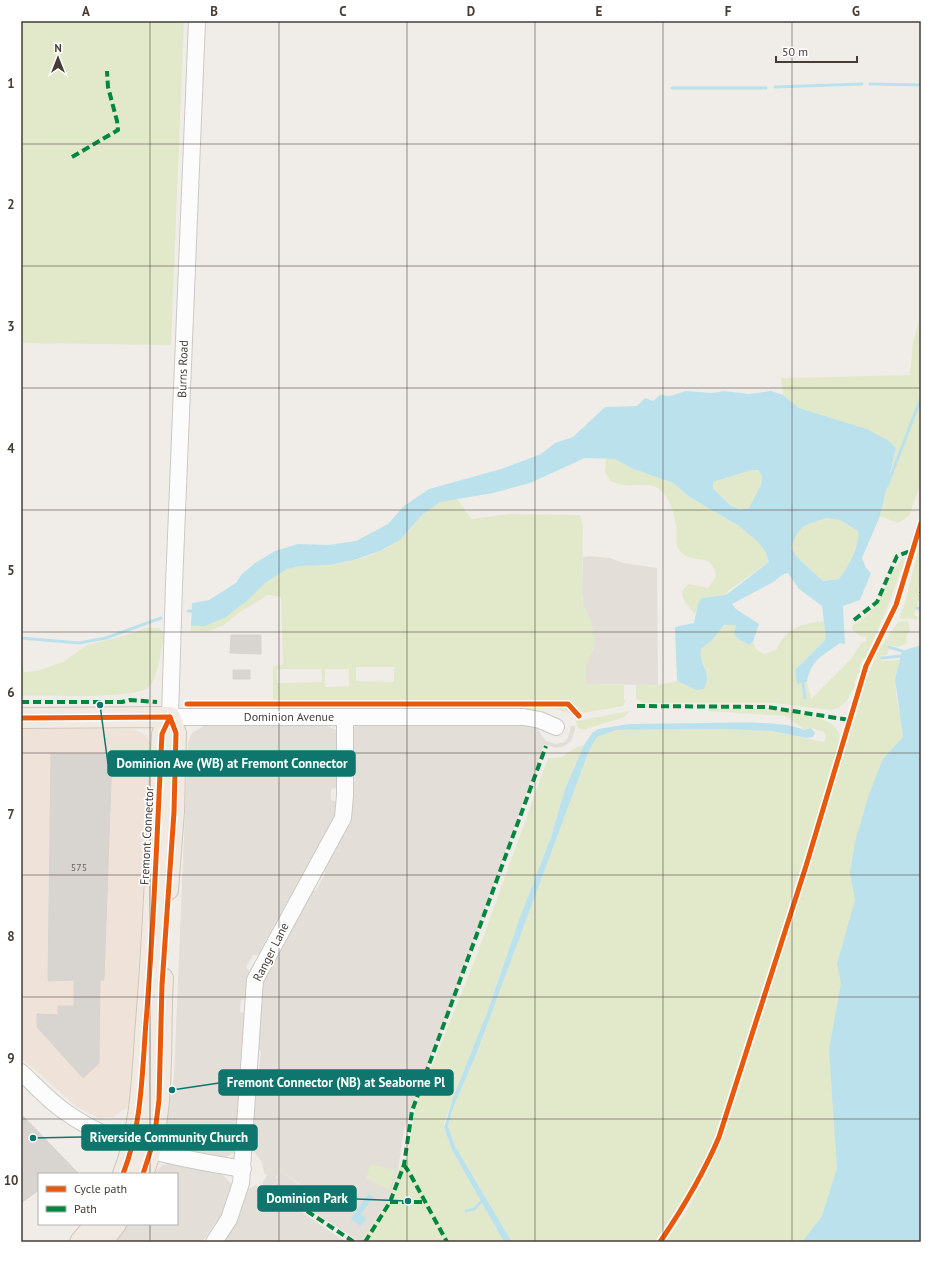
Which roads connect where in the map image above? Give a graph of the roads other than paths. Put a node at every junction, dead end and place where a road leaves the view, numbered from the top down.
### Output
1 (198, 21) edge
2 (170, 717) junction
3 (345, 717) junction
4 (21, 718) edge
5 (556, 727) dead end
6 (21, 1072) edge
7 (142, 1148) junction
8 (243, 1169) junction
9 (124, 1173) edge
10 (143, 1173) edge
11 (94, 1225) edge
12 (115, 1225) edge
13 (80, 1242) edge
14 (102, 1242) edge
15 (214, 1242) edge

1 - 2 street, Burns Road
2 - 3 street, Dominion Avenue
2 - 4 main road, Dominion Avenue
2 - 7 main road, Fremont Connector
3 - 5 street, Dominion Avenue
3 - 8 street, Ranger Lane
6 - 7 street
7 - 8 street
7 - 9 main road, Fremont Connector
7 - 10 main road, Fremont Connector
8 - 15 street, Ranger Lane
11 - 13 main road
12 - 14 main road

